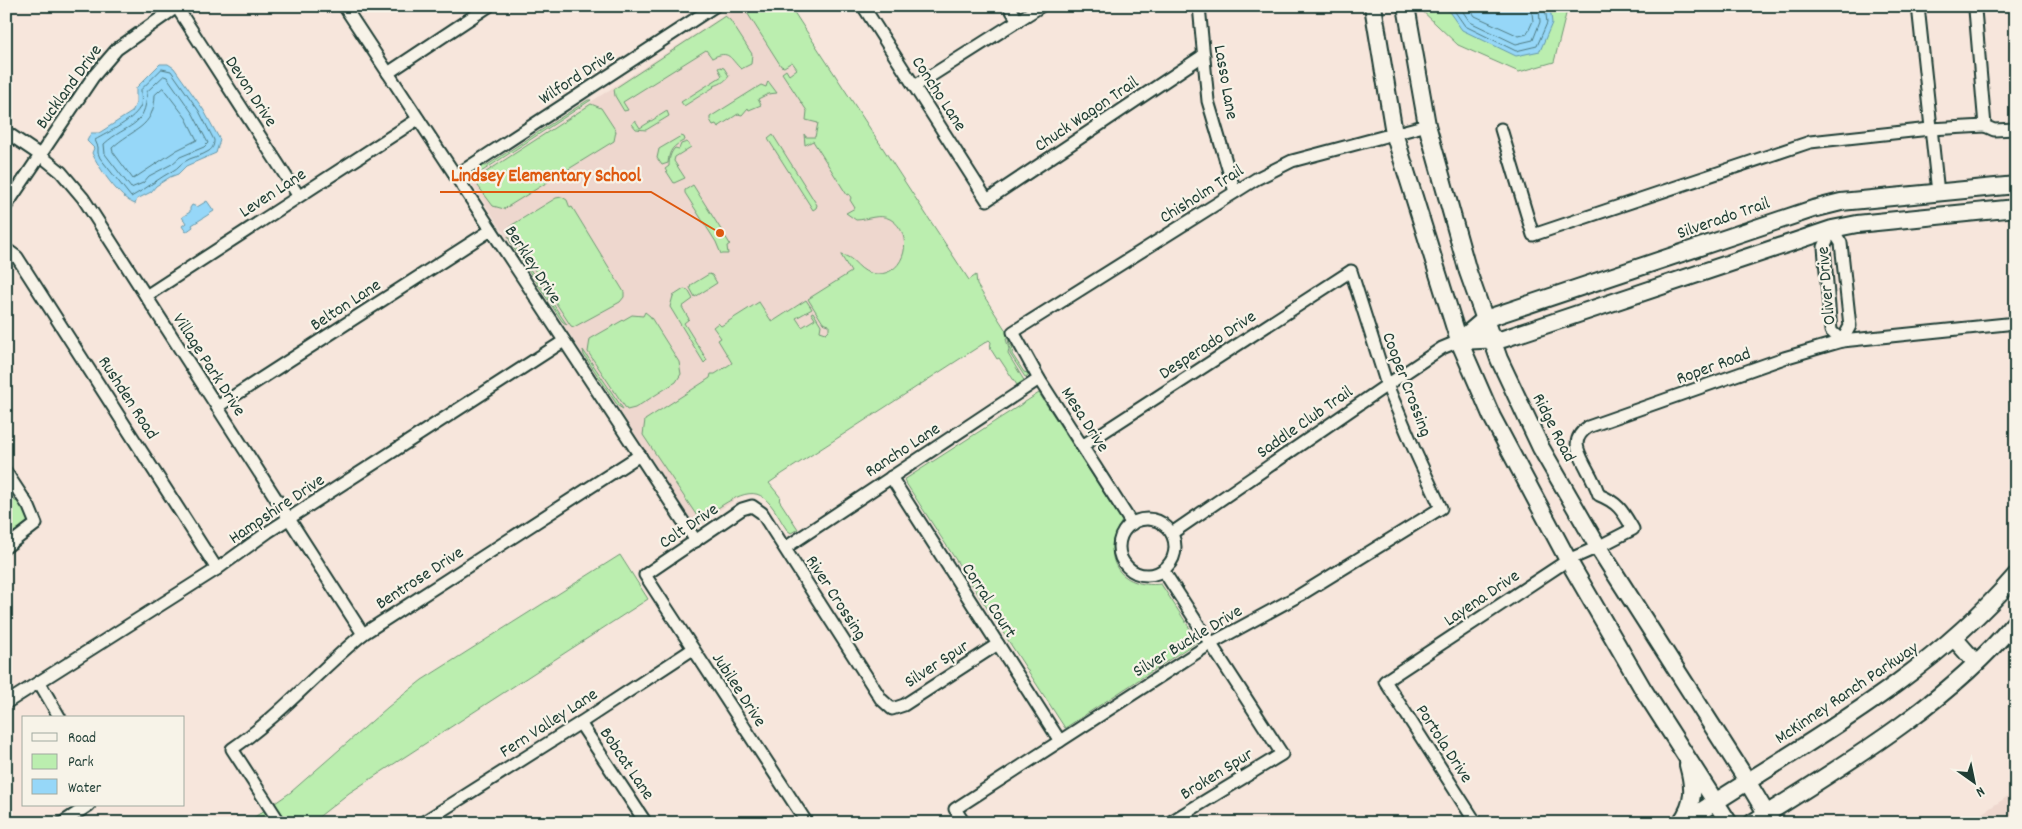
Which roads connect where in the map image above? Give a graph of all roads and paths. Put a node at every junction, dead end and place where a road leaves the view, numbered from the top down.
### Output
1 (177, 6) edge
2 (344, 6) edge
3 (489, 6) edge
4 (715, 6) edge
5 (863, 6) edge
6 (1009, 6) edge
7 (1041, 6) edge
8 (1199, 6) edge
9 (1373, 6) edge
10 (1406, 6) edge
11 (1918, 6) edge
12 (1979, 6) edge
13 (1018, 20) junction
14 (1204, 55) junction
15 (388, 73) junction
16 (915, 86) junction
17 (418, 119) junction
18 (1427, 125) junction
19 (1986, 126) junction
20 (1501, 129) dead end
21 (1930, 129) junction
22 (2016, 129) edge
23 (6, 132) edge
24 (1394, 132) junction
25 (40, 155) junction
26 (455, 176) junction
27 (2016, 185) edge
28 (1235, 192) junction
29 (1938, 193) junction
30 (298, 195) junction
31 (987, 200) joint
32 (6, 206) edge
33 (2016, 208) edge
34 (1940, 215) junction
35 (1832, 228) junction
36 (491, 230) junction
37 (1732, 235) junction
38 (6, 249) edge
39 (1740, 259) junction
40 (1350, 271) joint
41 (146, 296) junction
42 (1485, 319) junction
43 (2016, 323) edge
44 (1013, 332) joint
45 (1492, 340) junction
46 (564, 341) junction
47 (1460, 341) junction
48 (1842, 341) junction
49 (1039, 379) junction
50 (1387, 385) junction
51 (217, 407) junction
52 (1082, 446) junction
53 (640, 455) junction
54 (6, 472) edge
55 (891, 477) junction
56 (752, 506) joint
57 (1441, 508) joint
58 (289, 519) junction
59 (1132, 524) junction
60 (1172, 533) junction
61 (696, 541) junction
62 (6, 547) edge
63 (1598, 547) junction
64 (785, 548) junction
65 (1568, 560) junction
66 (217, 569) junction
67 (1163, 570) junction
68 (2016, 574) edge
69 (645, 575) joint
70 (2016, 621) edge
71 (363, 634) junction
72 (1954, 638) junction
73 (998, 644) junction
74 (1210, 644) junction
75 (693, 649) junction
76 (1976, 663) junction
77 (1385, 681) joint
78 (39, 682) junction
79 (6, 703) edge
80 (892, 709) joint
81 (59, 716) edge
82 (580, 723) junction
83 (1060, 741) junction
84 (1685, 753) junction
85 (1748, 782) junction
86 (1716, 802) junction
87 (88, 806) edge
88 (1769, 818) edge
89 (62, 823) edge
90 (280, 823) edge
91 (422, 823) edge
92 (646, 823) edge
93 (807, 823) edge
94 (964, 823) edge
95 (1169, 823) edge
96 (1476, 823) edge
97 (1682, 823) edge
98 (1729, 823) edge
99 (1752, 823) edge

1 - 25 street, Buckland Drive
1 - 30 street, Devon Drive
2 - 15 street, Berkley Drive
3 - 15 street
4 - 26 street, Wilford Drive
5 - 16 street, Concho Lane
6 - 13 street
7 - 13 street
8 - 14 street, Lasso Lane
9 - 24 main road
10 - 18 main road, Ridge Road
11 - 21 street
12 - 19 street
13 - 16 street
14 - 28 street, Lasso Lane
14 - 31 street, Chuck Wagon Trail
15 - 17 street, Berkley Drive
16 - 31 street, Concho Lane
17 - 26 street, Berkley Drive
17 - 30 street, Leven Lane
18 - 24 street, Chisholm Trail
18 - 42 main road, Ridge Road
19 - 21 street
19 - 22 street
20 - 21 street
21 - 29 street
23 - 25 street, Village Park Drive
24 - 28 street, Chisholm Trail
24 - 47 main road
25 - 32 street, Buckland Drive
25 - 41 street, Village Park Drive
26 - 36 street, Berkley Drive
27 - 29 main road, Silverado Trail
28 - 44 street, Chisholm Trail
29 - 34 main road
29 - 37 main road, Silverado Trail
30 - 41 street, Leven Lane
33 - 34 main road
34 - 35 main road
35 - 39 main road
35 - 48 street, Oliver Drive
35 - 48 street, Oliver Drive
36 - 46 street, Berkley Drive
36 - 51 street, Belton Lane
37 - 39 main road
37 - 42 main road, Silverado Trail
38 - 66 street, Rushden Road
39 - 45 main road
40 - 50 street, Cooper Crossing
40 - 52 street, Desperado Drive
41 - 51 street, Village Park Drive
42 - 45 main road, Ridge Road
42 - 47 main road, Silverado Trail
43 - 48 street, Roper Road
44 - 49 street, Mesa Drive
45 - 47 main road
45 - 63 main road, Ridge Road
46 - 53 street, Berkley Drive
46 - 58 street, Hampshire Drive
47 - 50 street, Saddle Club Trail
47 - 65 main road
48 - 63 street, Roper Road
49 - 52 street, Mesa Drive
49 - 55 street, Rancho Lane
50 - 57 street, Cooper Crossing
50 - 60 street, Saddle Club Trail
51 - 58 street, Village Park Drive
52 - 59 street, Mesa Drive
53 - 61 street, Berkley Drive
53 - 71 street, Bentrose Drive
54 - 62 street
55 - 64 street, Rancho Lane
55 - 73 street, Corral Court
56 - 61 street, Colt Drive
56 - 64 street, River Crossing
57 - 74 street, Silver Buckle Drive
58 - 66 street, Hampshire Drive
58 - 71 street, Village Park Drive
59 - 60 street
59 - 67 street
60 - 67 street
61 - 69 street, Colt Drive
63 - 65 street, Layena Drive
63 - 85 main road, Ridge Road
64 - 80 street, River Crossing
65 - 77 street, Layena Drive
65 - 84 main road
66 - 78 street, Hampshire Drive
67 - 74 street
68 - 72 main road, McKinney Ranch Parkway
69 - 75 street, Jubilee Drive
70 - 76 main road
71 - 90 street, Bentrose Drive
72 - 76 main road
72 - 85 main road, McKinney Ranch Parkway
73 - 80 street, Silver Spur
73 - 83 street, Corral Court
74 - 83 street, Silver Buckle Drive
74 - 95 street, Broken Spur
75 - 82 street, Fern Valley Lane
75 - 93 street, Jubilee Drive
76 - 88 main road
77 - 96 street, Portola Drive
78 - 79 street, Hampshire Drive
78 - 81 street
82 - 91 street, Fern Valley Lane
82 - 92 street, Bobcat Lane
83 - 94 street, Silver Buckle Drive
84 - 86 main road
84 - 97 main road
85 - 86 main road, McKinney Ranch Parkway
85 - 88 main road, Ridge Road
86 - 97 main road, McKinney Ranch Parkway
86 - 98 main road
87 - 89 street
88 - 99 main road

